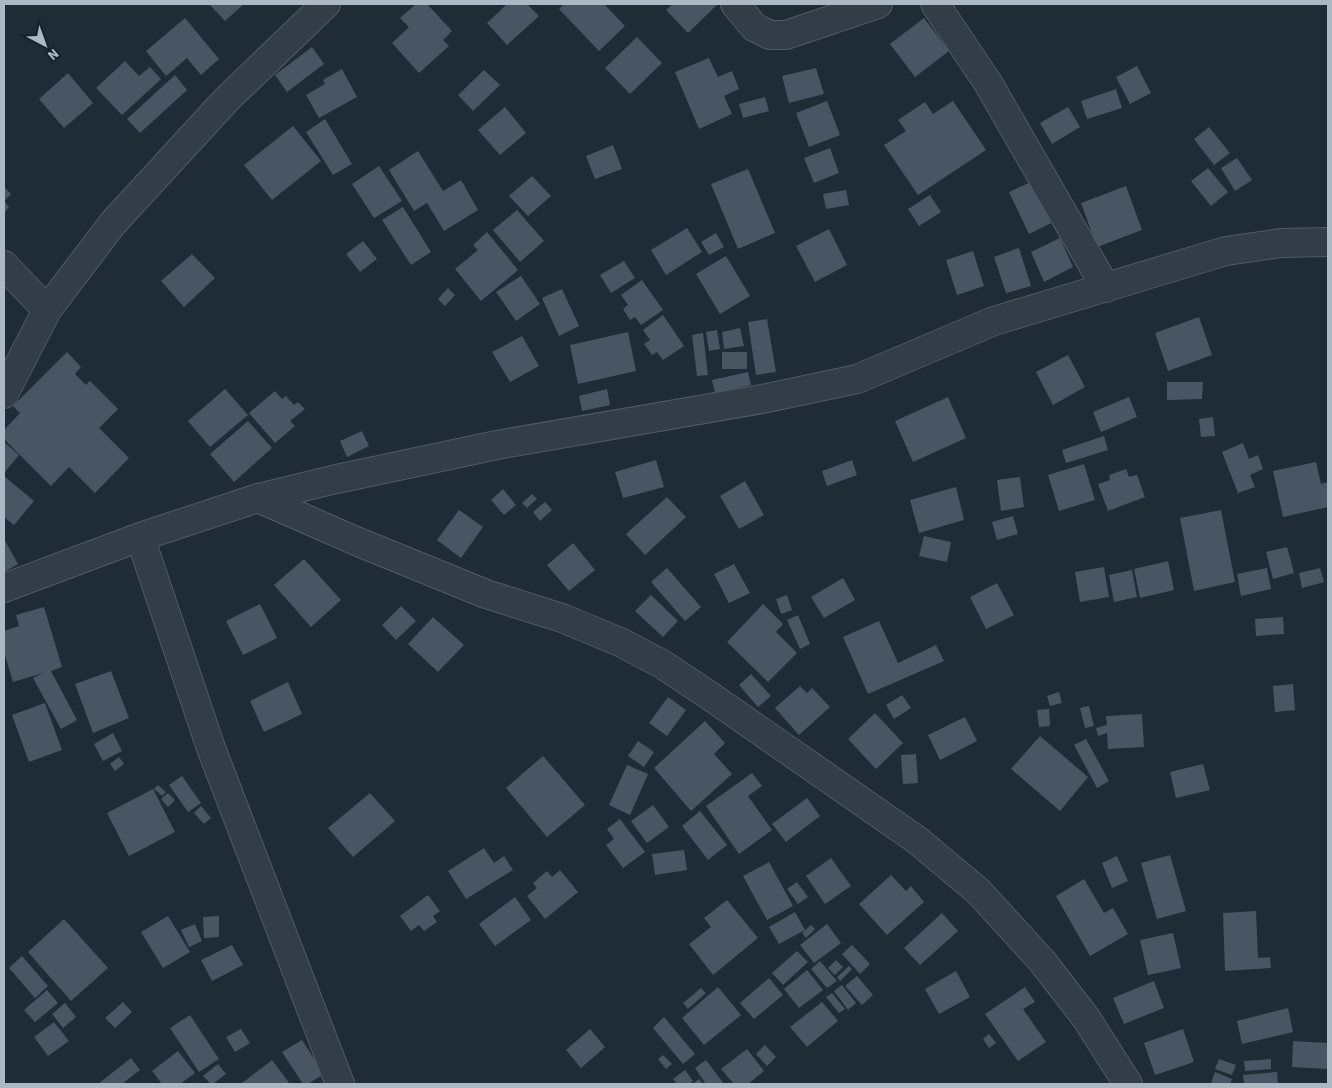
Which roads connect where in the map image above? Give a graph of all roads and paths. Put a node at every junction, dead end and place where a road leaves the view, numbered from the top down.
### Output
1 (326, 4) edge
2 (735, 4) edge
3 (878, 4) edge
4 (935, 4) edge
5 (1328, 242) edge
6 (4, 265) edge
7 (1106, 288) junction
8 (47, 310) junction
9 (4, 394) edge
10 (258, 498) junction
11 (140, 537) junction
12 (4, 588) edge
13 (340, 1084) edge
14 (1128, 1084) edge

1 - 8 street
2 - 3 street
4 - 7 street
5 - 7 street
6 - 8 street
7 - 10 street
8 - 9 street
10 - 11 street
10 - 14 street
11 - 12 street
11 - 13 street

